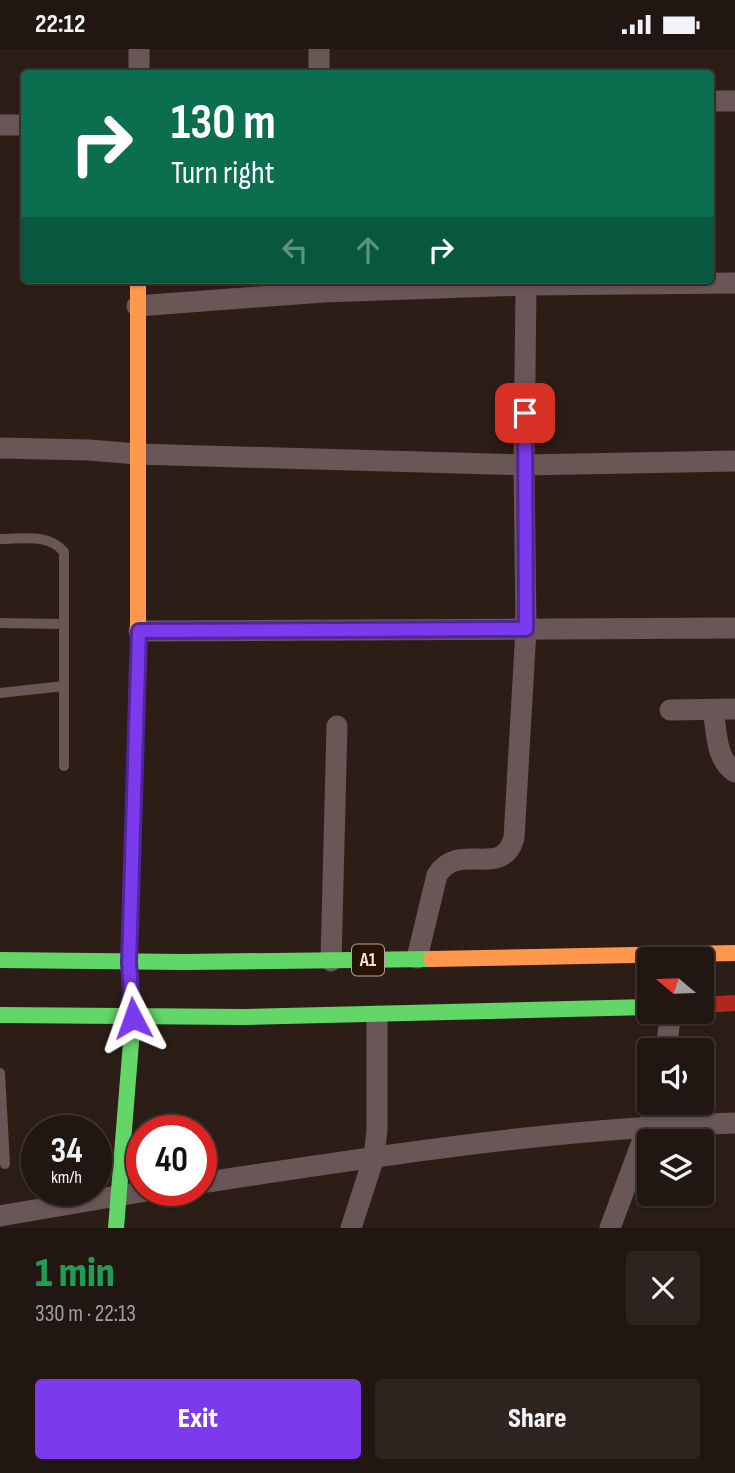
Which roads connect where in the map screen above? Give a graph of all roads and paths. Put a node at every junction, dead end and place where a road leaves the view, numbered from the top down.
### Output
1 (139, 49) edge
2 (319, 49) edge
3 (139, 70) edge
4 (319, 70) edge
5 (714, 101) edge
6 (735, 101) edge
7 (0, 125) edge
8 (21, 125) edge
9 (714, 283) edge
10 (735, 283) edge
11 (138, 284) edge
12 (458, 284) edge
13 (526, 284) edge
14 (323, 286) edge
15 (137, 306) junction
16 (0, 448) edge
17 (137, 454) junction
18 (735, 461) edge
19 (524, 464) junction
20 (0, 539) edge
21 (0, 623) edge
22 (63, 624) junction
23 (735, 628) edge
24 (526, 629) junction
25 (139, 631) junction
26 (64, 687) junction
27 (0, 693) edge
28 (713, 709) junction
29 (735, 709) edge
30 (670, 710) dead end
31 (337, 726) dead end
32 (64, 765) dead end
33 (735, 772) edge
34 (735, 953) edge
35 (417, 958) junction
36 (0, 960) edge
37 (331, 961) junction
38 (129, 963) junction
39 (735, 1003) edge
40 (714, 1004) edge
41 (637, 1007) edge
42 (0, 1015) edge
43 (377, 1016) junction
44 (133, 1018) junction
45 (0, 1073) edge
46 (655, 1115) edge
47 (735, 1123) edge
48 (648, 1126) junction
49 (374, 1157) junction
50 (5, 1164) dead end
51 (217, 1181) edge
52 (126, 1194) edge
53 (118, 1195) junction
54 (0, 1216) edge
55 (116, 1228) edge
56 (351, 1228) edge
57 (610, 1228) edge

1 - 3 street
2 - 4 street
5 - 6 street
7 - 8 street
9 - 10 street
11 - 15 main road
12 - 14 street
13 - 19 street
14 - 15 street
15 - 17 main road
16 - 17 street
17 - 19 street
17 - 25 main road
18 - 19 street
19 - 24 street
20 - 22 lane
21 - 22 lane
22 - 26 lane
23 - 24 street
24 - 25 street
24 - 35 street
25 - 38 main road
26 - 27 lane
26 - 32 lane
28 - 29 street
28 - 30 street
28 - 33 street
31 - 37 street
34 - 35 main road, A1
35 - 37 main road, A1
36 - 38 main road, A1
37 - 38 main road, A1
38 - 44 main road
39 - 40 main road
41 - 43 main road
42 - 44 main road
43 - 44 main road
43 - 49 street
44 - 53 main road
45 - 50 lane
46 - 48 street
47 - 48 street
48 - 49 street
48 - 57 street
49 - 51 street
49 - 56 street
52 - 53 street
53 - 54 street
53 - 55 main road

